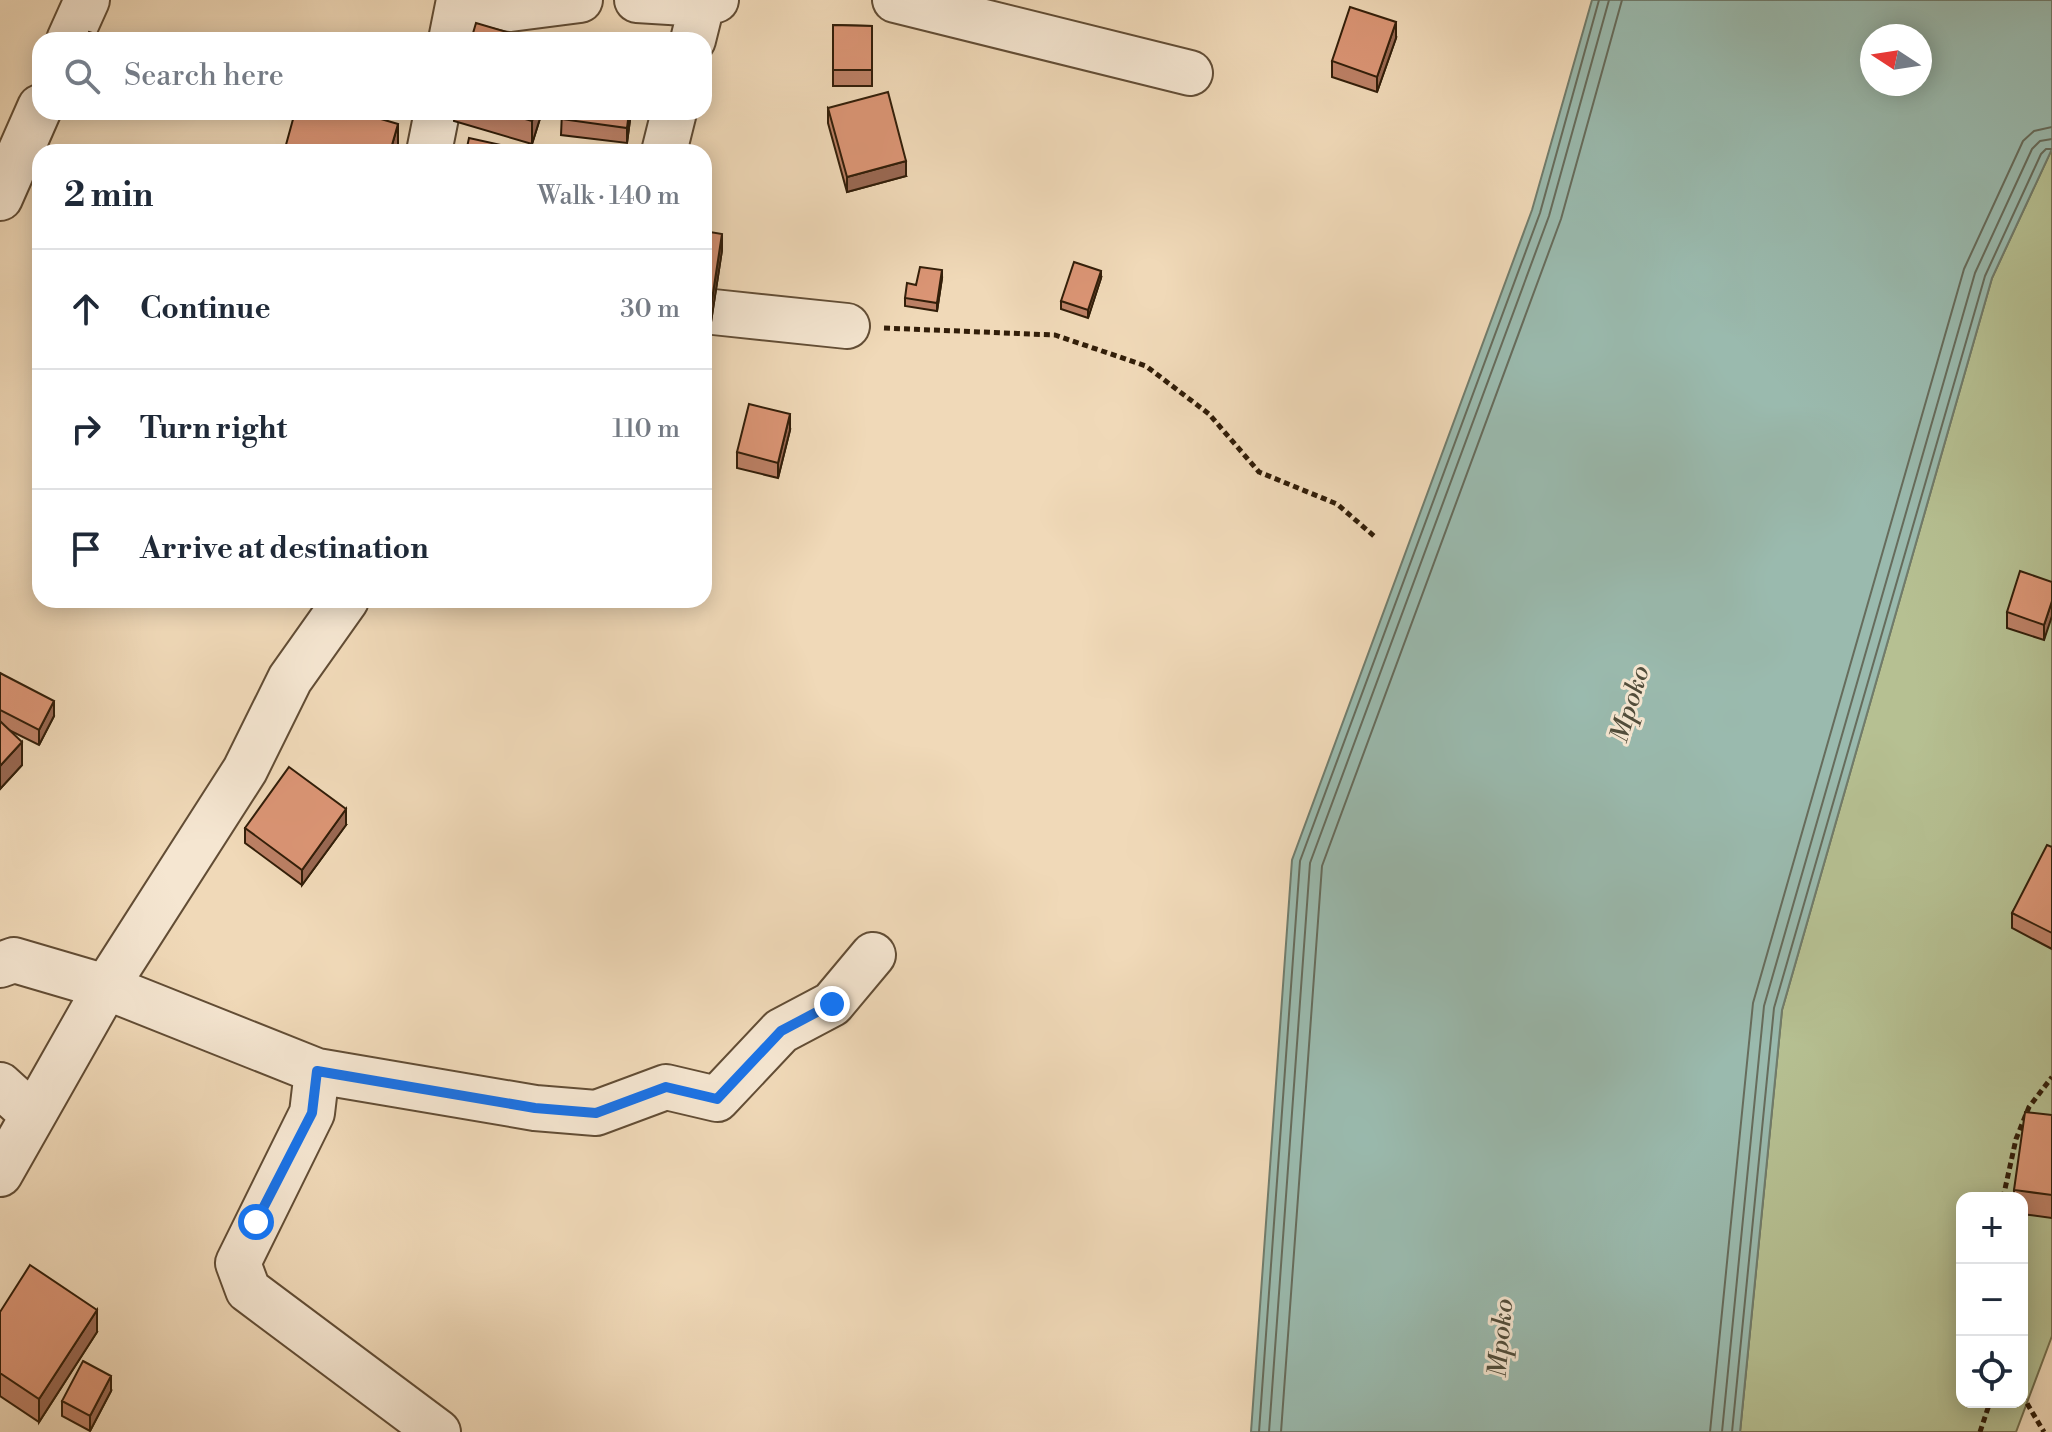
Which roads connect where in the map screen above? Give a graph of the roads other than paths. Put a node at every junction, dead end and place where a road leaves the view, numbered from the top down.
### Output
1 (87, 0) edge
2 (459, 0) edge
3 (474, 0) edge
4 (580, 0) edge
5 (637, 0) edge
6 (895, 0) edge
7 (704, 15) edge
8 (73, 32) edge
9 (453, 32) edge
10 (1190, 73) dead end
11 (34, 120) edge
12 (435, 120) edge
13 (672, 120) edge
14 (431, 144) edge
15 (666, 144) edge
16 (0, 198) edge
17 (712, 312) edge
18 (847, 326) road end
19 (340, 608) edge
20 (873, 955) dead end
21 (0, 965) edge
22 (106, 987) junction
23 (317, 1071) junction
24 (0, 1085) edge
25 (33, 1115) junction
26 (0, 1174) edge
27 (438, 1432) edge

1 - 8 street
2 - 9 street
3 - 4 street
5 - 7 street
6 - 10 street
11 - 16 street
12 - 14 street
13 - 15 street
17 - 18 street
19 - 22 street
20 - 23 street
21 - 22 street
22 - 23 street
22 - 25 street
23 - 27 street
24 - 25 street
25 - 26 street

